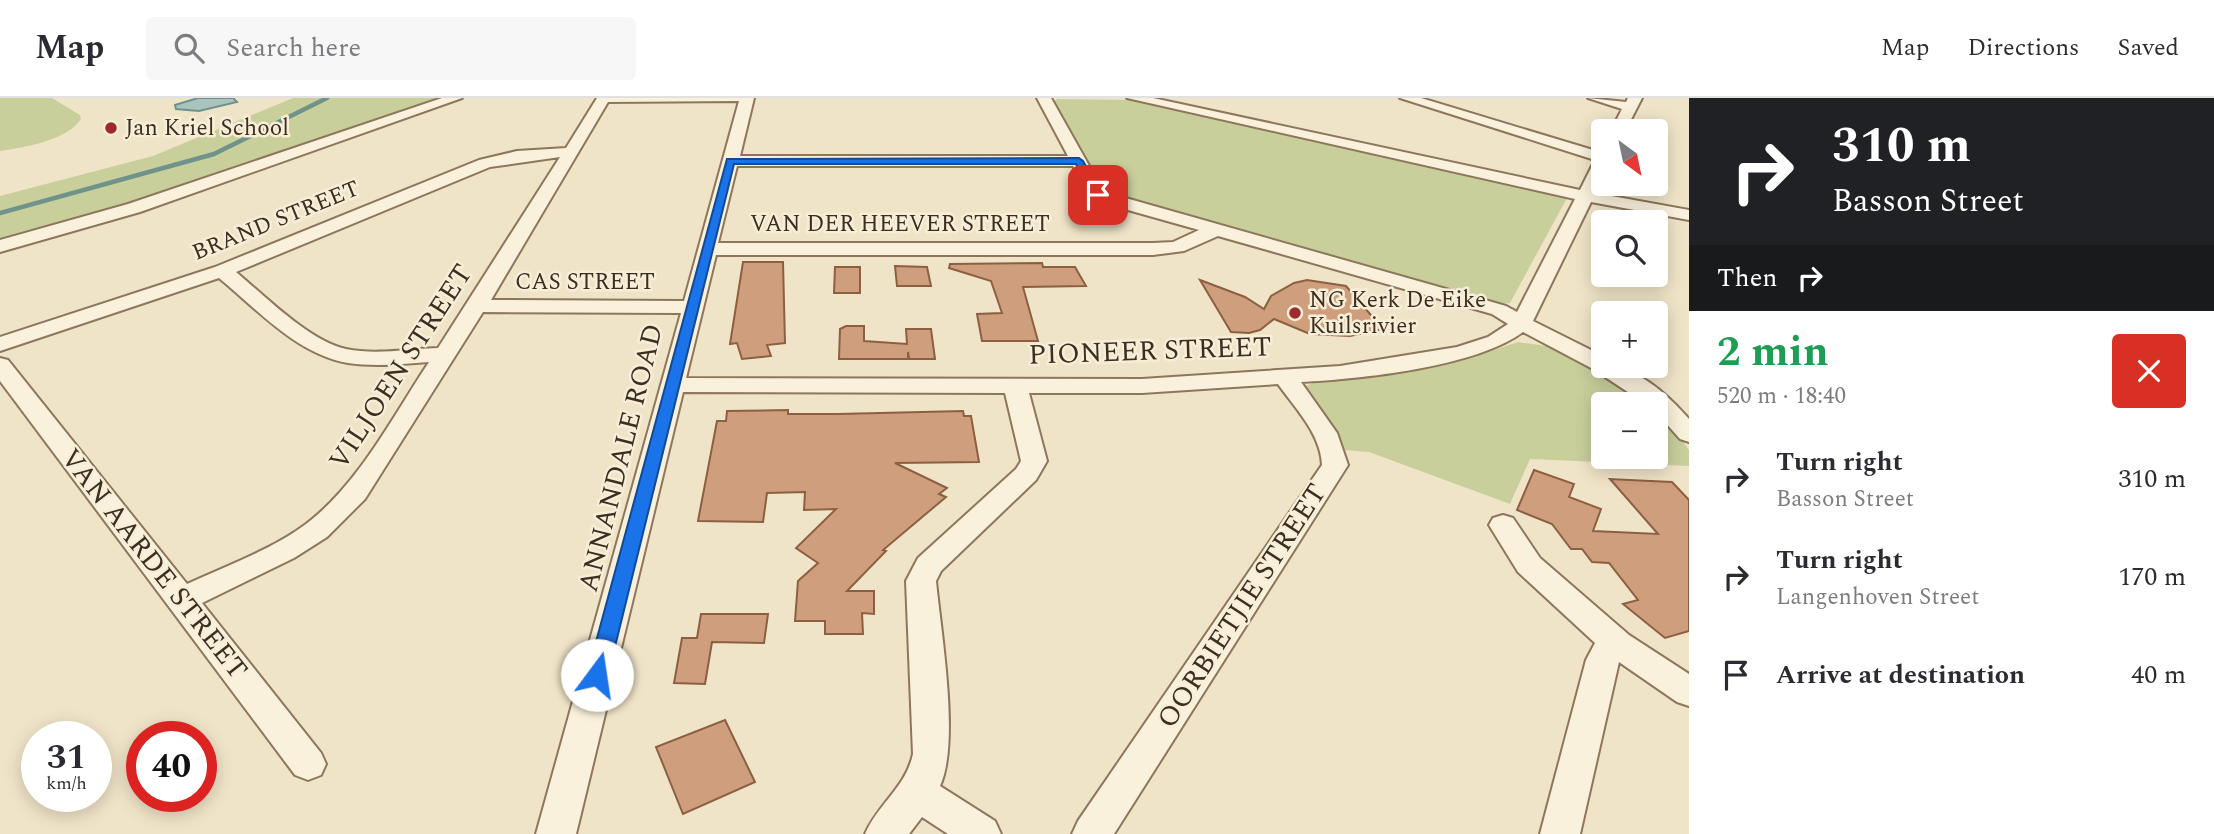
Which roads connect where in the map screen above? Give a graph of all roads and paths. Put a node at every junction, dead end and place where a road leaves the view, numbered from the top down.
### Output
1 (455, 98) edge
2 (604, 98) edge
3 (736, 98) edge
4 (747, 98) edge
5 (1044, 98) edge
6 (1134, 98) edge
7 (1407, 98) edge
8 (1594, 98) edge
9 (1157, 100) edge
10 (1632, 103) edge
11 (1624, 119) edge
12 (571, 152) junction
13 (1591, 155) edge
14 (730, 161) junction
15 (1079, 161) junction
16 (1591, 184) edge
17 (1585, 196) junction
18 (1689, 215) edge
19 (1215, 230) junction
20 (0, 246) edge
21 (708, 248) junction
22 (222, 271) junction
23 (477, 306) junction
24 (693, 307) junction
25 (1521, 324) junction
26 (0, 344) edge
27 (443, 355) junction
28 (0, 365) edge
29 (1285, 377) junction
30 (673, 385) junction
31 (1016, 385) junction
32 (1685, 422) edge
33 (1503, 525) dead end
34 (181, 600) junction
35 (1618, 645) junction
36 (1689, 692) edge
37 (308, 764) dead end
38 (918, 793) junction
39 (556, 834) edge
40 (886, 834) edge
41 (981, 834) edge
42 (1092, 834) edge
43 (1560, 834) edge

1 - 20 street
2 - 3 street
2 - 12 street, VILJOEN STREET
4 - 14 street, ANNANDALE ROAD
5 - 15 street
6 - 9 street
7 - 13 street
8 - 10 street
9 - 17 street
10 - 11 street
12 - 22 street, BRAND STREET
12 - 23 street, VILJOEN STREET
14 - 15 street
14 - 21 street, ANNANDALE ROAD
15 - 19 street
16 - 17 street, PIONEER STREET
17 - 18 street
17 - 25 street, PIONEER STREET
19 - 21 street, VAN DER HEEVER STREET
19 - 25 street
21 - 24 street, ANNANDALE ROAD
22 - 26 street, BRAND STREET
22 - 27 street
23 - 24 street, CAS STREET
23 - 27 street, VILJOEN STREET
24 - 30 street, ANNANDALE ROAD
25 - 29 street, PIONEER STREET
25 - 32 street
27 - 34 street, VILJOEN STREET
28 - 34 street, VAN AARDE STREET
29 - 31 street, PIONEER STREET
29 - 42 street, OORBIETJIE STREET
30 - 31 street, PIONEER STREET
30 - 39 street, ANNANDALE ROAD
31 - 38 street
33 - 35 street
34 - 37 street, VAN AARDE STREET
35 - 36 street
35 - 43 street
38 - 40 street
38 - 41 street

